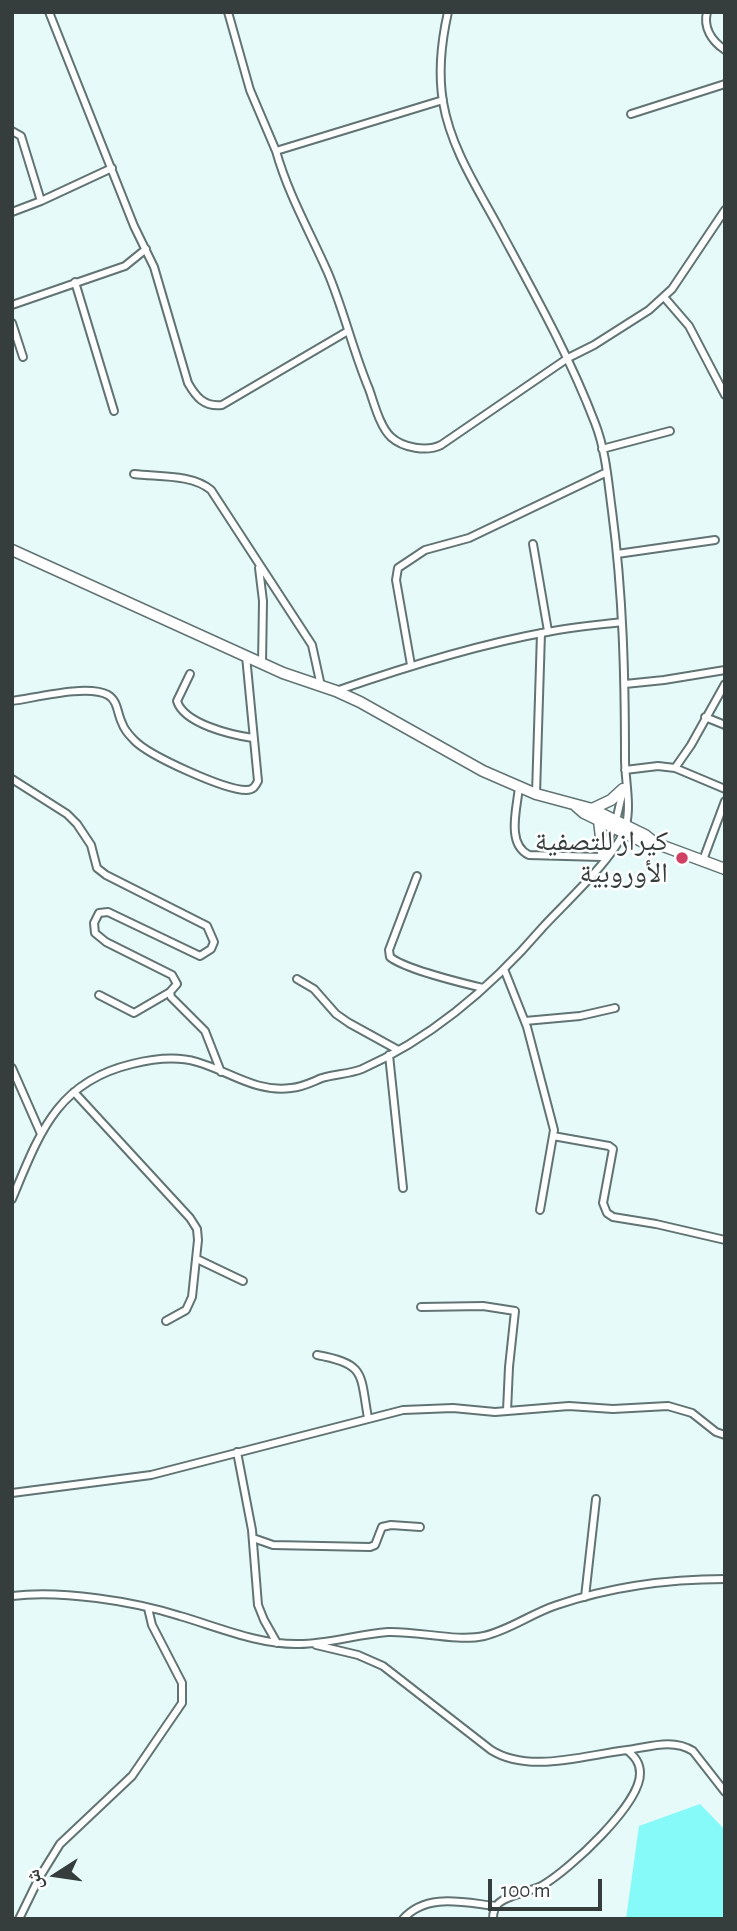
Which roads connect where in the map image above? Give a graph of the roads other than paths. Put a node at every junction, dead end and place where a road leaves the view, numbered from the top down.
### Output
1 (49, 12) edge
2 (228, 12) edge
3 (448, 12) edge
4 (707, 12) edge
5 (725, 50) edge
6 (725, 83) edge
7 (443, 100) junction
8 (631, 114) dead end
9 (12, 131) edge
10 (276, 150) junction
11 (111, 168) junction
12 (41, 201) junction
13 (725, 210) edge
14 (12, 212) edge
15 (146, 249) junction
16 (75, 282) junction
17 (664, 297) junction
18 (12, 305) edge
19 (12, 323) edge
20 (348, 331) junction
21 (23, 357) dead end
22 (568, 358) junction
23 (725, 395) edge
24 (114, 411) dead end
25 (670, 431) dead end
26 (602, 449) junction
27 (607, 472) junction
28 (134, 474) dead end
29 (715, 540) dead end
30 (533, 544) dead end
31 (12, 550) edge
32 (618, 554) junction
33 (259, 564) junction
34 (622, 622) junction
35 (545, 632) junction
36 (246, 656) junction
37 (262, 664) junction
38 (411, 665) junction
39 (725, 670) edge
40 (190, 674) dead end
41 (625, 684) junction
42 (725, 684) edge
43 (321, 685) junction
44 (336, 691) junction
45 (12, 701) edge
46 (705, 717) junction
47 (725, 725) edge
48 (253, 738) junction
49 (675, 768) junction
50 (625, 771) junction
51 (12, 779) edge
52 (624, 786) junction
53 (519, 787) junction
54 (725, 789) edge
55 (536, 794) junction
56 (725, 801) edge
57 (576, 806) junction
58 (592, 809) junction
59 (599, 821) junction
60 (620, 827) junction
61 (602, 858) junction
62 (703, 860) junction
63 (725, 869) edge
64 (417, 876) dead end
65 (504, 968) junction
66 (297, 979) dead end
67 (482, 988) junction
68 (170, 992) junction
69 (99, 995) dead end
70 (615, 1008) dead end
71 (525, 1021) junction
72 (398, 1050) junction
73 (390, 1055) junction
74 (12, 1068) edge
75 (221, 1072) junction
76 (74, 1092) junction
77 (41, 1134) junction
78 (553, 1136) junction
79 (403, 1188) dead end
80 (12, 1199) edge
81 (540, 1210) dead end
82 (725, 1240) edge
83 (197, 1259) junction
84 (243, 1281) dead end
85 (421, 1307) dead end
86 (166, 1321) dead end
87 (317, 1355) dead end
88 (507, 1411) junction
89 (368, 1418) junction
90 (725, 1435) edge
91 (237, 1452) junction
92 (12, 1493) edge
93 (596, 1499) dead end
94 (420, 1527) dead end
95 (253, 1538) junction
96 (725, 1579) edge
97 (12, 1596) edge
98 (585, 1597) junction
99 (148, 1608) junction
100 (278, 1643) junction
101 (310, 1644) junction
102 (627, 1750) junction
103 (725, 1792) edge
104 (496, 1906) junction
105 (19, 1919) edge
106 (403, 1919) edge
107 (493, 1919) edge

1 - 11 street
2 - 10 street
3 - 7 street
4 - 5 street
6 - 8 street
7 - 10 street
7 - 22 street
9 - 12 street
10 - 20 street
11 - 12 street
11 - 15 street
12 - 14 street
13 - 17 street
15 - 16 street
15 - 20 street
16 - 18 street
16 - 24 street
17 - 22 street
17 - 23 street
19 - 21 street
20 - 22 street
22 - 26 street
25 - 26 street
26 - 27 street
27 - 32 street
27 - 38 street
28 - 33 street
29 - 32 street
30 - 35 street
31 - 36 street
32 - 34 street
33 - 37 street
33 - 43 street
34 - 35 street
34 - 41 street
35 - 38 street
35 - 55 street
36 - 37 street
36 - 48 street
37 - 43 street
38 - 44 street
39 - 41 street
40 - 48 street
41 - 50 street
42 - 46 street
43 - 44 street
44 - 53 street
45 - 48 street
46 - 47 street
46 - 49 street
49 - 50 street
49 - 54 street
50 - 52 street
51 - 68 street
52 - 58 street
52 - 60 street
52 - 60 street
53 - 55 street
53 - 61 street
55 - 57 street
56 - 62 street
57 - 58 street
57 - 59 street
58 - 60 street
59 - 60 street
59 - 61 street
60 - 61 street
60 - 61 street
60 - 62 street
61 - 65 street
62 - 63 street
64 - 67 street
65 - 67 street
65 - 71 street
66 - 72 street
67 - 72 street
68 - 69 street
68 - 75 street
70 - 71 street
71 - 78 street
72 - 73 street
73 - 75 street
73 - 79 street
74 - 77 street
75 - 76 street
76 - 77 street
76 - 83 street
77 - 80 street
78 - 81 street
78 - 82 street
83 - 84 street
83 - 86 street
85 - 88 street
87 - 89 street
88 - 89 street
88 - 90 street
89 - 91 street
91 - 92 street
91 - 95 street
93 - 98 street
94 - 95 street
95 - 100 street
96 - 98 street
97 - 99 street
98 - 101 street
99 - 100 street
99 - 105 street
100 - 101 street
101 - 102 street
102 - 103 street
102 - 104 street
104 - 106 street
104 - 107 street

